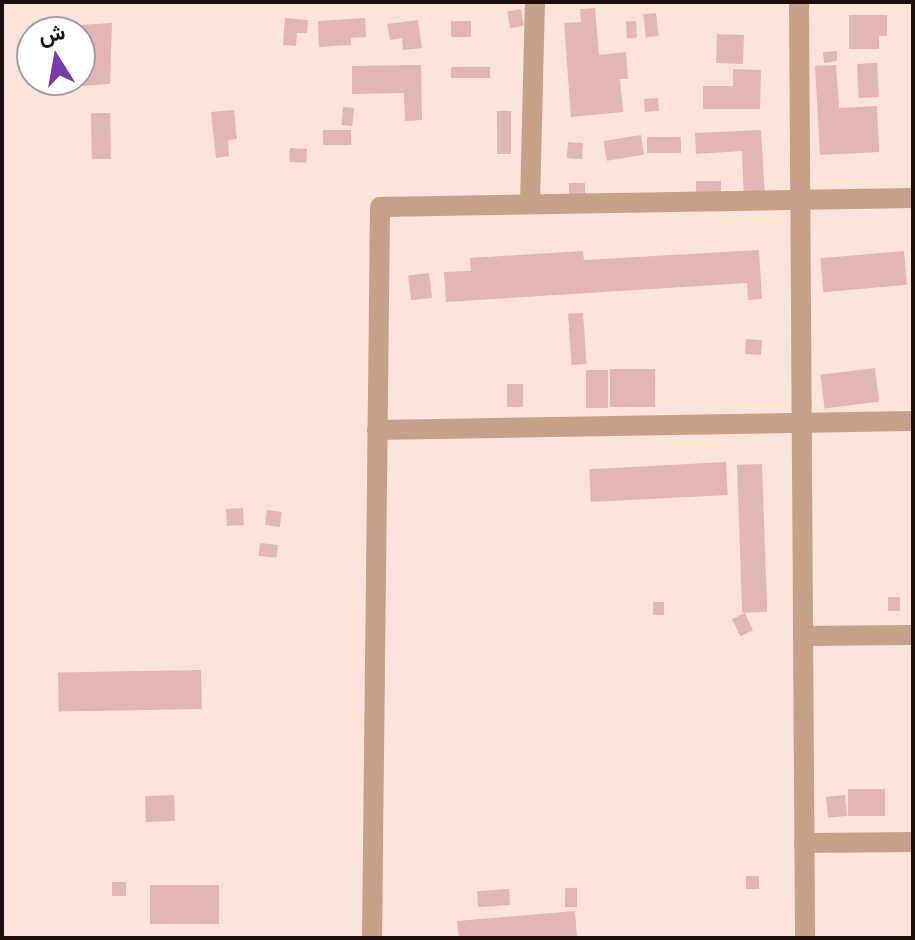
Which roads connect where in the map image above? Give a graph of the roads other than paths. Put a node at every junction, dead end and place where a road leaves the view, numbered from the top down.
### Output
1 (535, 2) edge
2 (799, 2) edge
3 (913, 198) edge
4 (800, 200) junction
5 (530, 204) junction
6 (913, 421) edge
7 (802, 422) junction
8 (377, 430) junction
9 (913, 635) edge
10 (803, 636) junction
11 (913, 842) edge
12 (804, 843) junction
13 (372, 938) edge
14 (805, 938) edge

1 - 5 street
2 - 4 street
3 - 4 street
4 - 5 street
4 - 7 street
5 - 8 street
6 - 7 street
7 - 8 street
7 - 10 street
8 - 13 street
9 - 10 street
10 - 12 street
11 - 12 street
12 - 14 street

